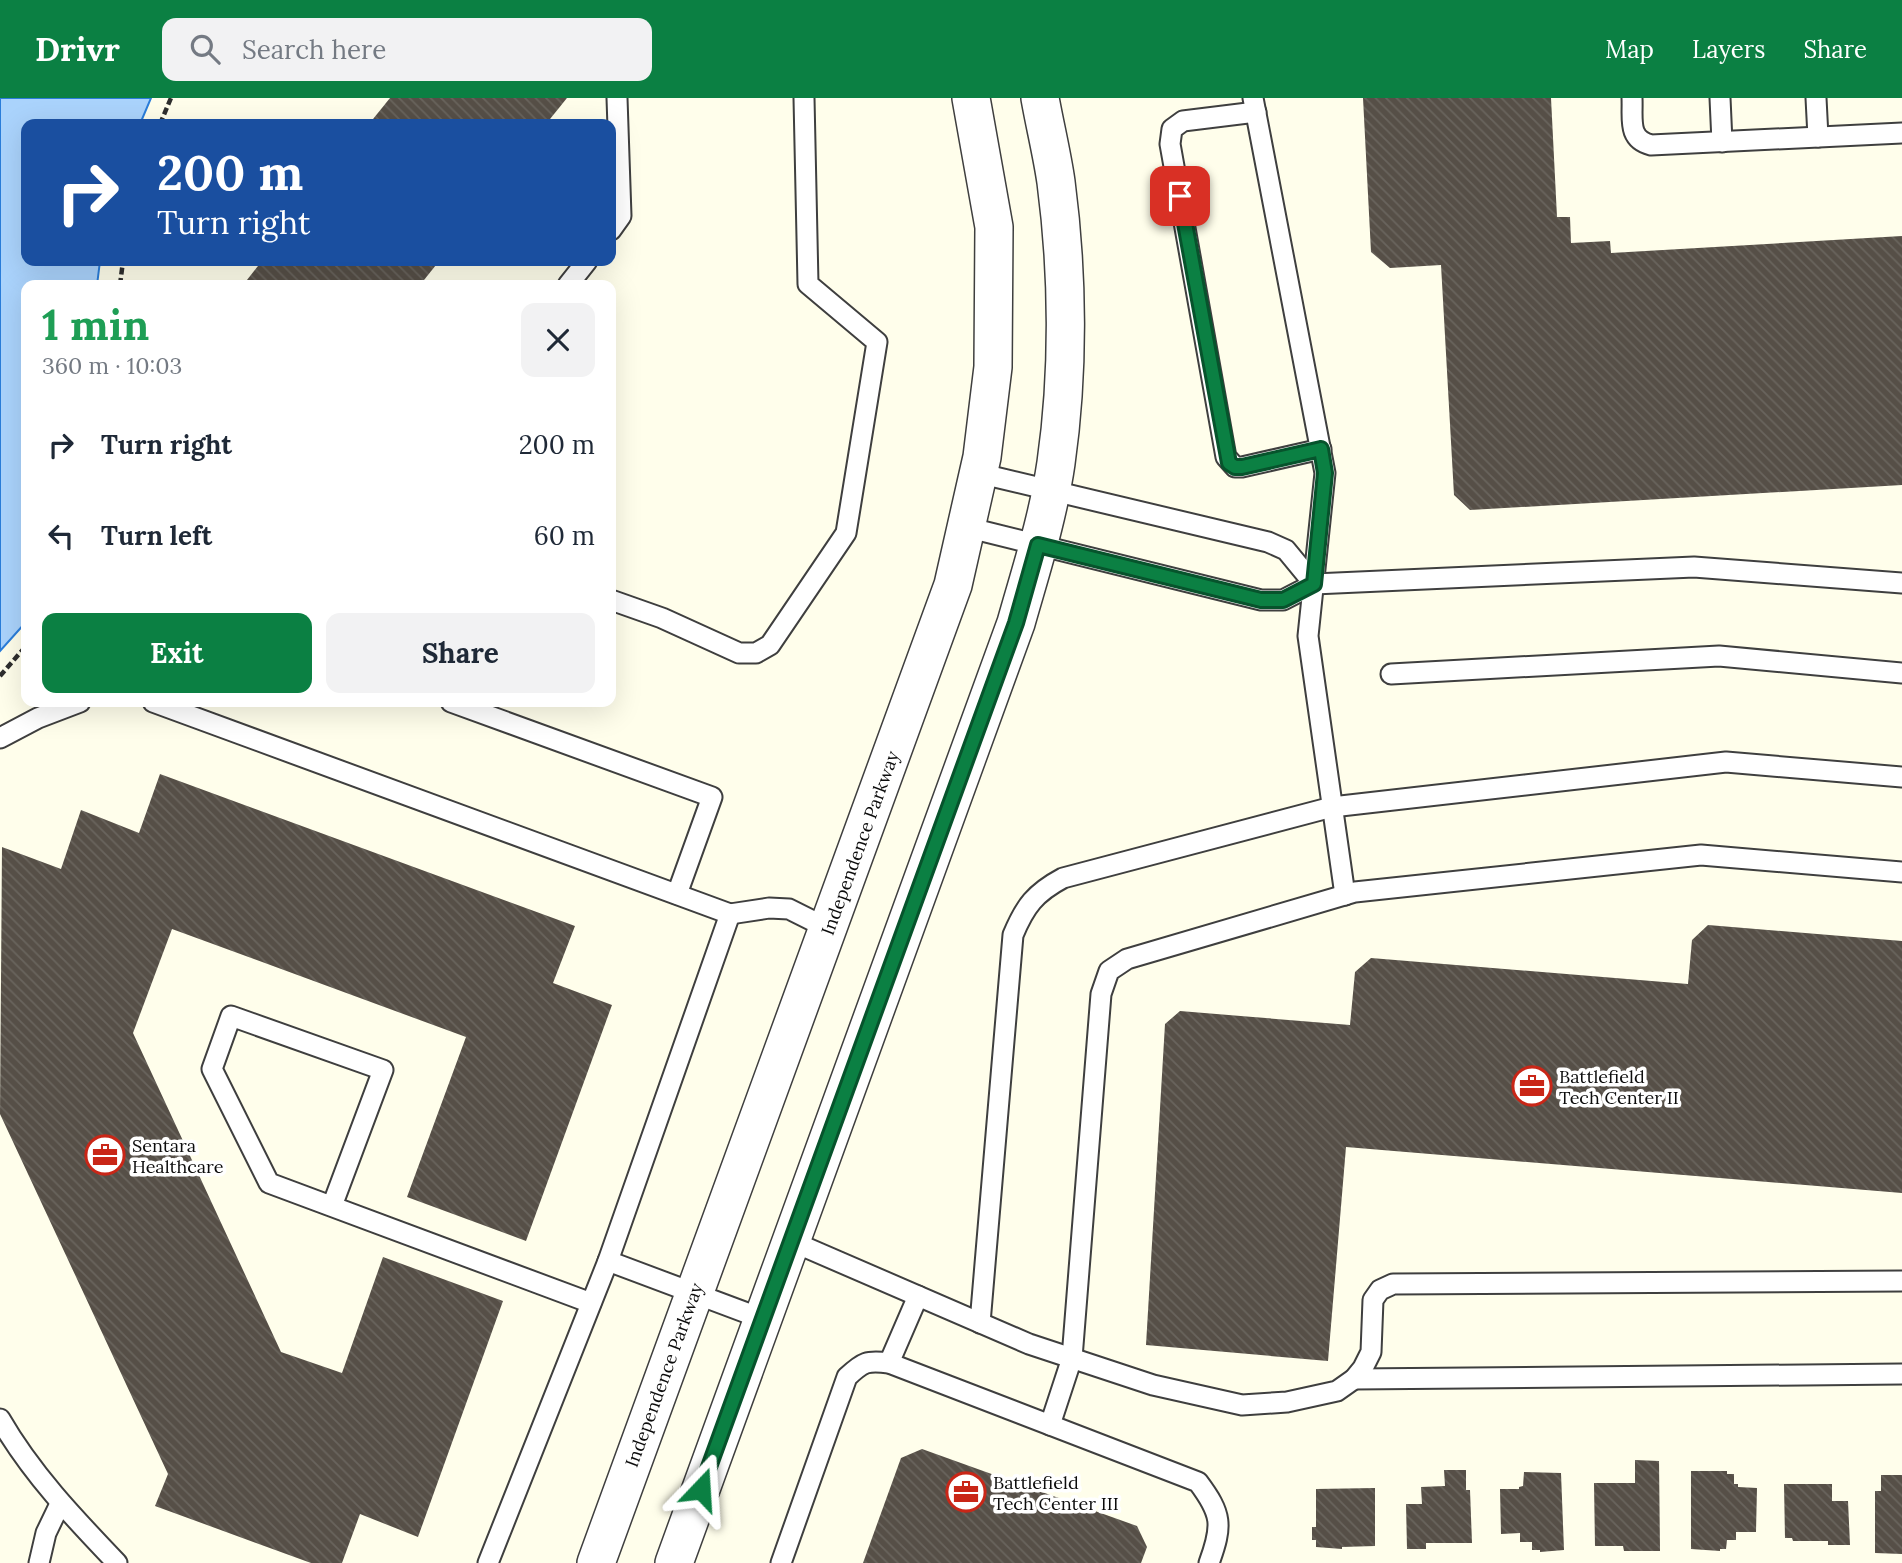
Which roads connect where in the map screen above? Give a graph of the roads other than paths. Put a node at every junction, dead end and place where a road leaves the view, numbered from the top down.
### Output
1 (617, 98) edge
2 (804, 98) edge
3 (971, 98) edge
4 (1040, 98) edge
5 (1632, 98) edge
6 (1720, 98) edge
7 (1816, 98) edge
8 (1254, 105) edge
9 (1902, 133) edge
10 (1818, 137) junction
11 (1722, 142) junction
12 (616, 223) edge
13 (583, 266) edge
14 (572, 280) edge
15 (1321, 449) junction
16 (978, 474) junction
17 (1050, 490) junction
18 (965, 527) junction
19 (1038, 545) junction
20 (1902, 583) edge
21 (1314, 584) junction
22 (616, 602) edge
23 (1902, 673) edge
24 (1391, 674) dead end
25 (67, 707) edge
26 (167, 707) edge
27 (465, 707) edge
28 (0, 738) edge
29 (1902, 778) edge
30 (1332, 807) junction
31 (1902, 872) edge
32 (677, 894) junction
33 (1345, 895) junction
34 (730, 914) junction
35 (829, 929) junction
36 (332, 1206) junction
37 (791, 1241) junction
38 (608, 1261) junction
39 (1902, 1281) edge
40 (694, 1293) junction
41 (918, 1296) junction
42 (591, 1303) junction
43 (763, 1319) junction
44 (980, 1323) junction
45 (1072, 1358) junction
46 (889, 1363) junction
47 (1902, 1374) edge
48 (1354, 1379) junction
49 (0, 1419) edge
50 (1050, 1425) junction
51 (60, 1504) junction
52 (39, 1563) edge
53 (117, 1563) edge
54 (488, 1563) edge
55 (596, 1563) edge
56 (674, 1563) edge
57 (781, 1563) edge
58 (1209, 1563) edge

1 - 12 lane
2 - 22 lane
3 - 16 street, Independence Parkway
4 - 17 street
5 - 11 lane
6 - 11 lane
7 - 10 lane
8 - 15 lane
8 - 15 lane
9 - 10 lane
10 - 11 lane
13 - 14 lane
15 - 21 lane
16 - 17 lane
16 - 18 street, Independence Parkway
17 - 19 street
17 - 21 lane
18 - 19 lane
18 - 35 street, Independence Parkway
19 - 21 lane
19 - 37 street
20 - 21 lane
21 - 30 lane
23 - 24 lane
25 - 28 lane
26 - 32 lane
27 - 32 lane
29 - 30 lane
30 - 33 lane
30 - 44 lane
31 - 33 lane
32 - 34 lane
33 - 45 lane
34 - 35 lane
34 - 38 lane
35 - 40 street, Independence Parkway
36 - 36 lane
36 - 42 lane
37 - 41 lane
37 - 43 street
38 - 40 lane
38 - 42 lane
39 - 48 lane
40 - 43 lane
40 - 55 street, Independence Parkway
41 - 44 lane
41 - 46 lane
42 - 54 lane
43 - 56 street
44 - 45 lane
45 - 48 lane
45 - 50 lane
46 - 50 lane
46 - 57 lane
47 - 48 lane
49 - 51 lane
50 - 58 lane
51 - 52 lane
51 - 53 lane

